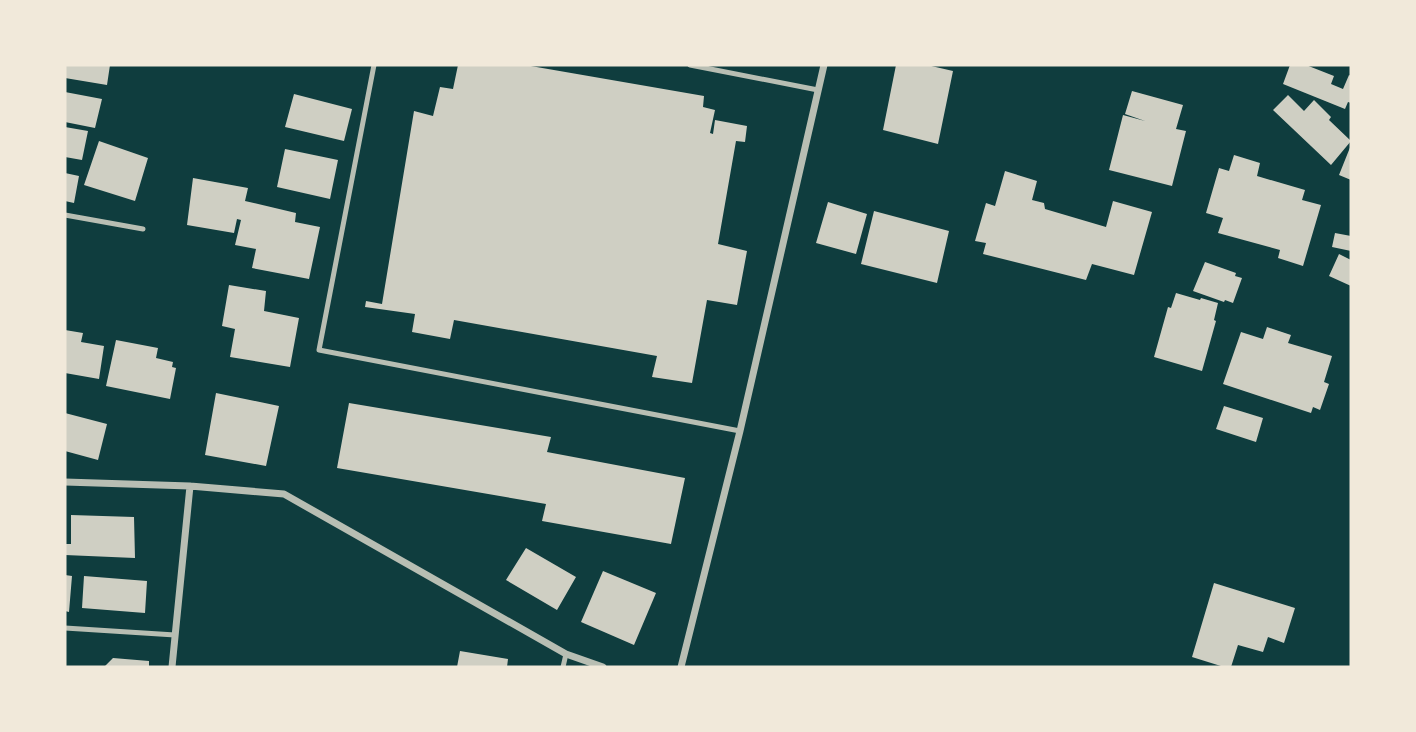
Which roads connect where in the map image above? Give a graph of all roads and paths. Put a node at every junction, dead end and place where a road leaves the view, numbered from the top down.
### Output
1 (374, 65) edge
2 (690, 65) edge
3 (824, 65) edge
4 (818, 90) junction
5 (65, 215) edge
6 (143, 229) dead end
7 (740, 431) junction
8 (65, 482) edge
9 (190, 485) junction
10 (65, 628) edge
11 (175, 635) junction
12 (566, 654) junction
13 (172, 667) edge
14 (564, 667) edge
15 (603, 667) edge
16 (681, 667) edge

1 - 7 lane
2 - 4 lane
3 - 4 street
4 - 7 street
5 - 6 lane
7 - 16 street
8 - 9 street
9 - 11 street
9 - 12 street
10 - 11 lane
11 - 13 street
12 - 14 lane
12 - 15 street

